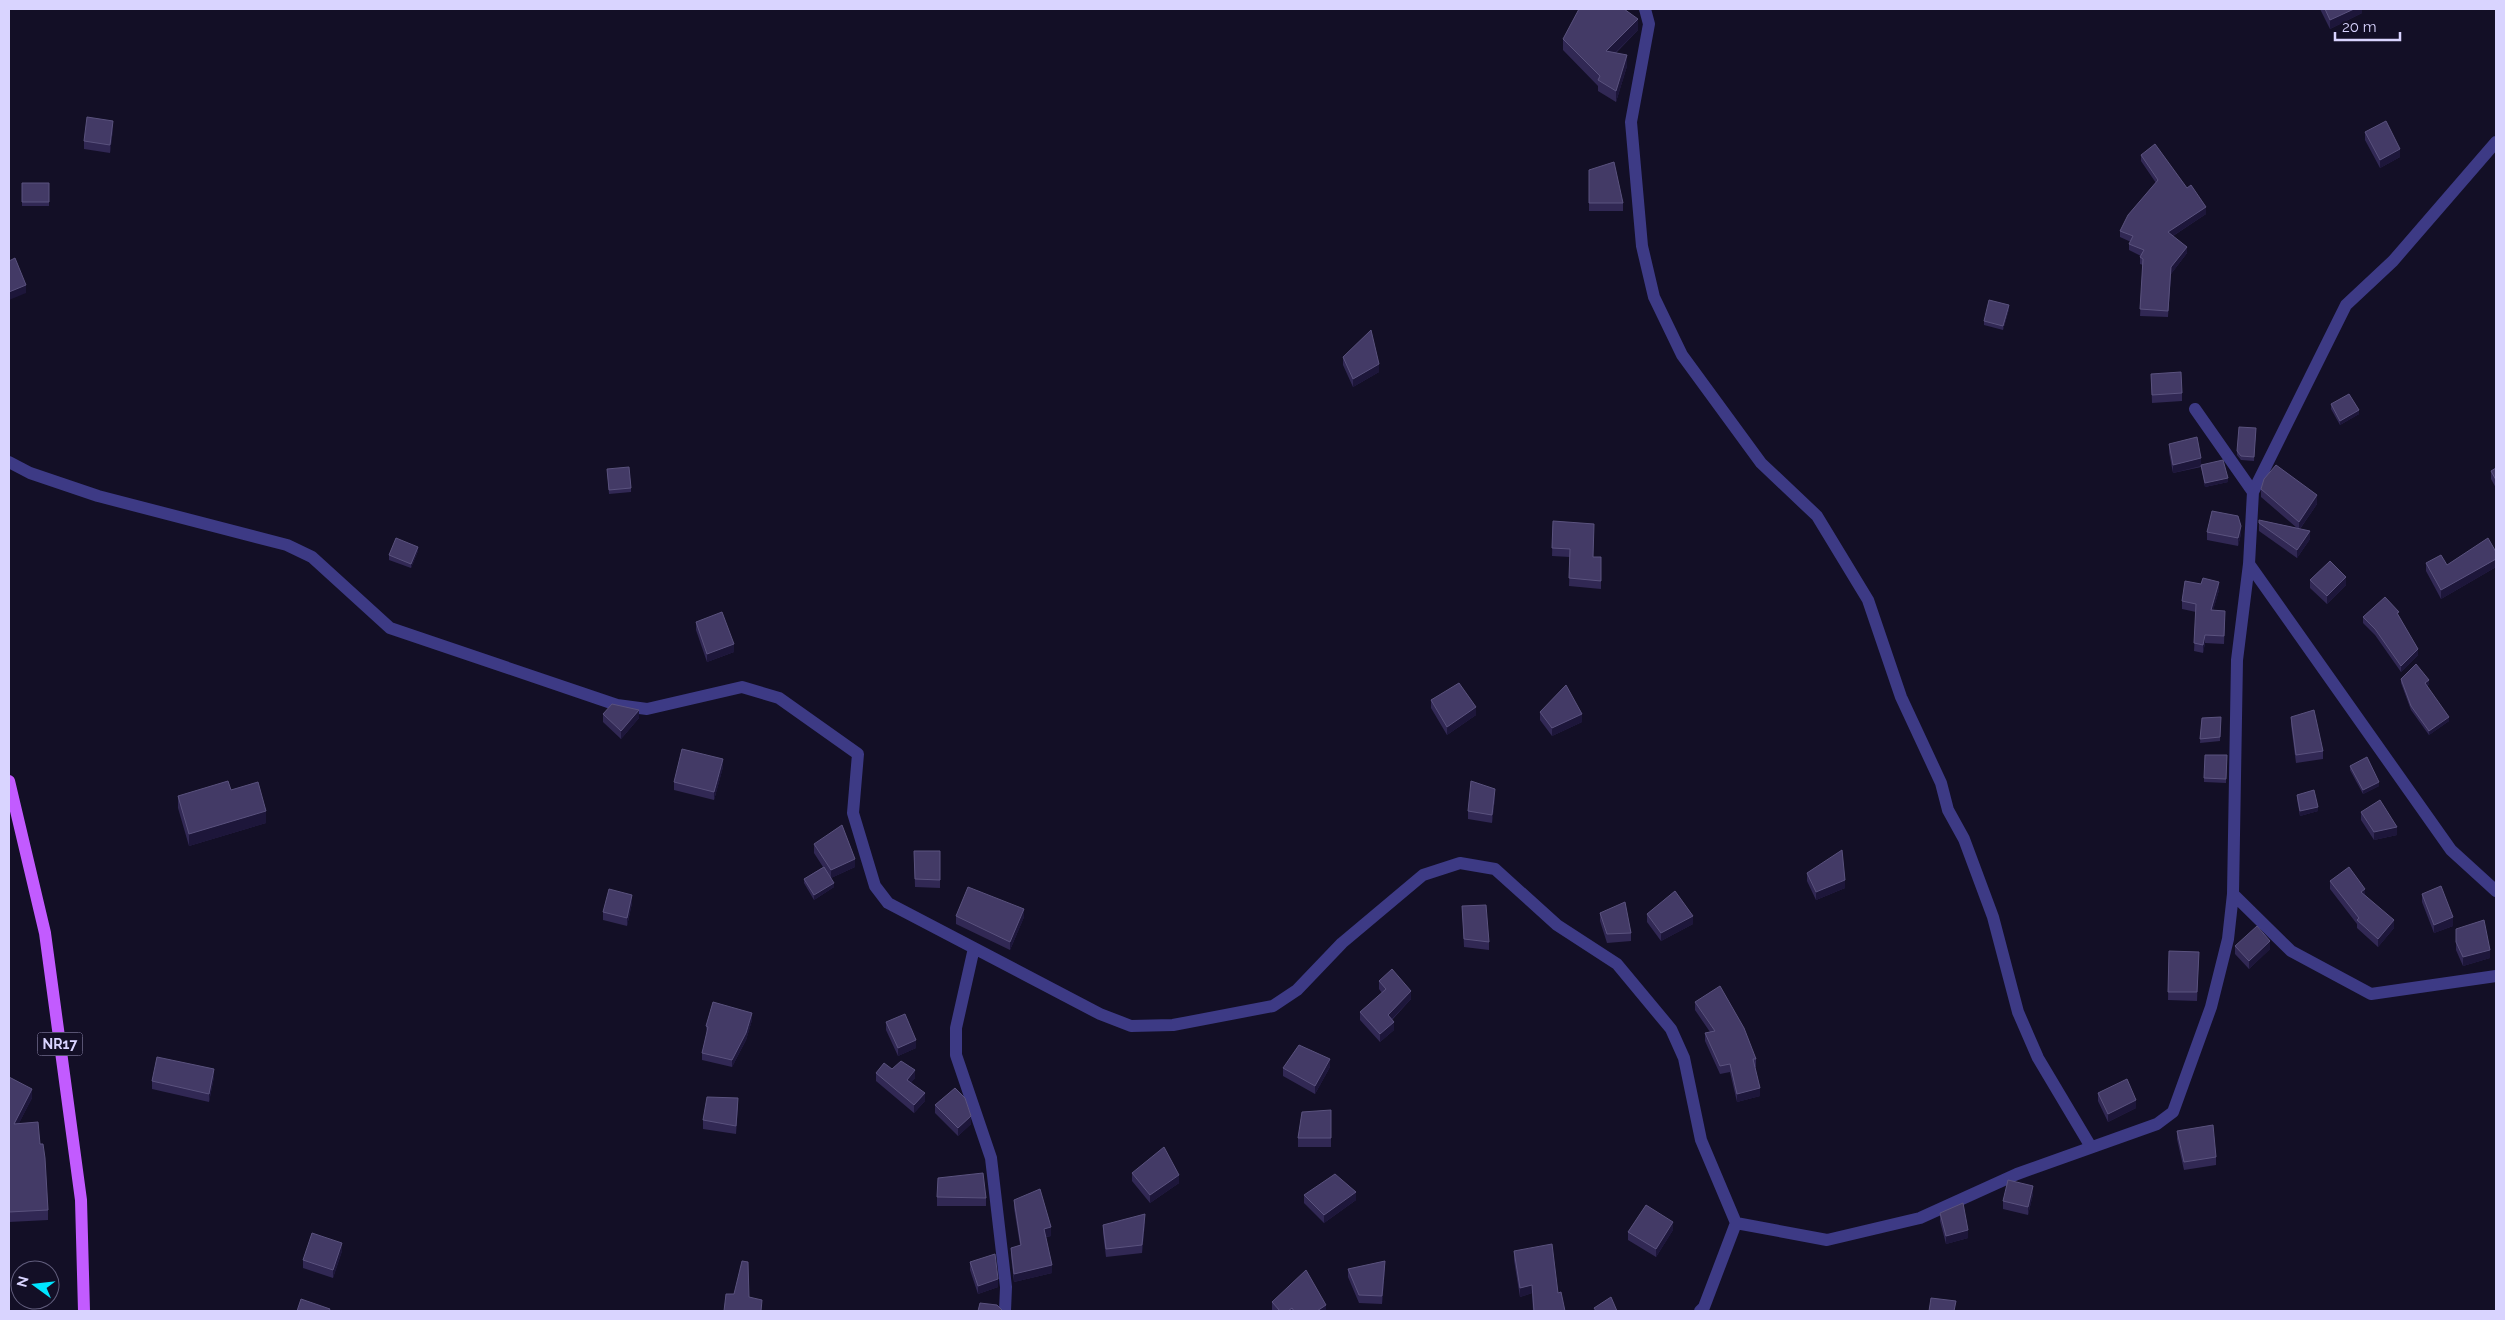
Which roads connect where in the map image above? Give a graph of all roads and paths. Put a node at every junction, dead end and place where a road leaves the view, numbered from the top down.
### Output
1 (1645, 9) edge
2 (2496, 142) edge
3 (2195, 409) dead end
4 (9, 462) edge
5 (2253, 492) junction
6 (2248, 564) junction
7 (9, 781) edge
8 (2496, 891) edge
9 (2233, 894) junction
10 (974, 948) junction
11 (2496, 976) edge
12 (2091, 1148) junction
13 (1736, 1223) junction
14 (84, 1311) edge
15 (1005, 1311) edge
16 (1700, 1311) edge

1 - 12 street
2 - 5 street
3 - 5 street
4 - 10 street
5 - 6 street
6 - 8 street
6 - 9 street
7 - 14 main road, NR17
9 - 11 street
9 - 12 street
10 - 13 street
10 - 15 street
12 - 13 street
13 - 16 street

